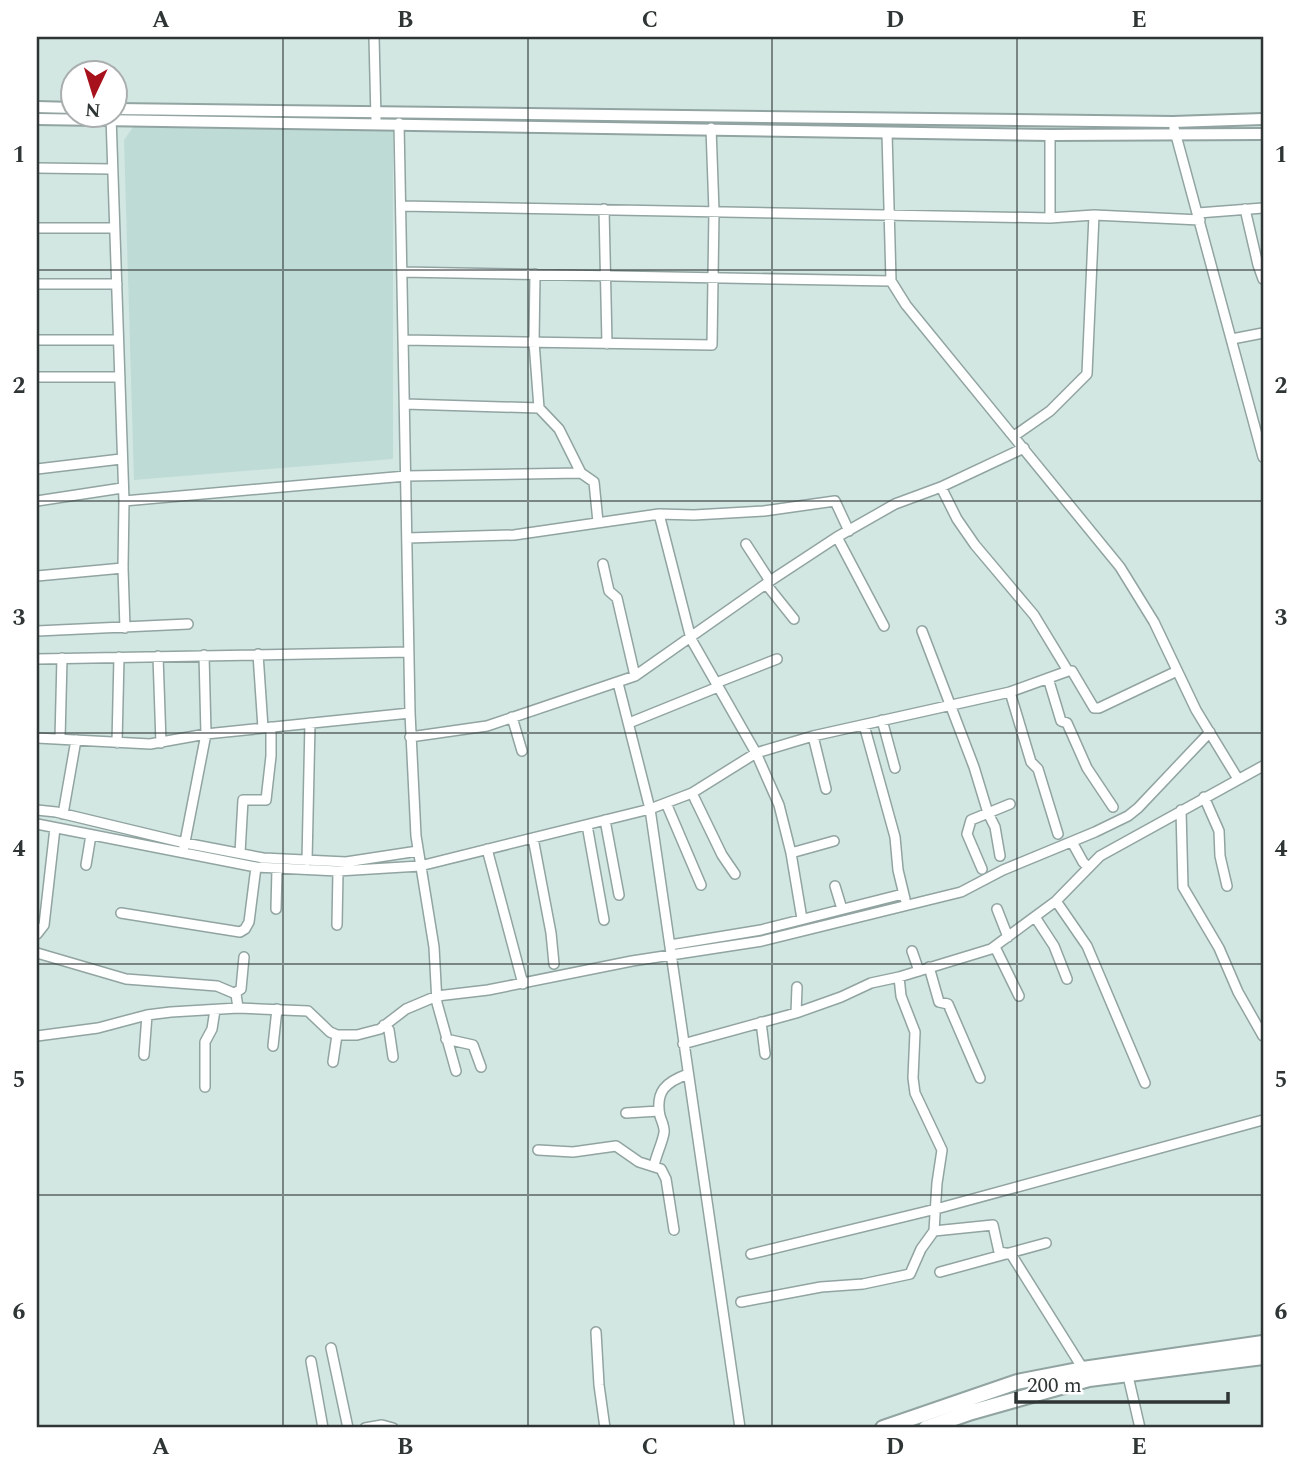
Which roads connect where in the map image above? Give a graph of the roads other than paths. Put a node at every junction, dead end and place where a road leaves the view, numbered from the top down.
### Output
1 (374, 37) edge
2 (37, 107) edge
3 (60, 108) edge
4 (130, 109) edge
5 (130, 118) edge
6 (376, 118) junction
7 (37, 119) edge
8 (60, 119) edge
9 (1263, 119) edge
10 (1173, 122) junction
11 (399, 123) junction
12 (711, 128) junction
13 (111, 130) edge
14 (887, 133) junction
15 (1263, 134) edge
16 (1050, 135) junction
17 (1175, 136) junction
18 (37, 168) edge
19 (112, 169) junction
20 (401, 206) junction
21 (1263, 208) edge
22 (604, 209) junction
23 (1245, 209) junction
24 (714, 211) junction
25 (889, 215) junction
26 (1094, 215) junction
27 (1199, 217) junction
28 (1050, 218) junction
29 (37, 228) edge
30 (114, 228) junction
31 (402, 272) junction
32 (535, 274) junction
33 (606, 276) junction
34 (714, 278) junction
35 (1263, 279) edge
36 (891, 281) junction
37 (37, 284) edge
38 (117, 284) junction
39 (1263, 333) edge
40 (1232, 339) junction
41 (37, 340) edge
42 (118, 340) junction
43 (404, 340) junction
44 (534, 342) junction
45 (607, 344) junction
46 (37, 377) edge
47 (120, 377) junction
48 (405, 404) junction
49 (538, 408) junction
50 (1014, 436) junction
51 (1024, 448) junction
52 (1263, 457) edge
53 (121, 459) junction
54 (37, 469) edge
55 (581, 472) junction
56 (406, 476) junction
57 (941, 487) junction
58 (122, 488) junction
59 (37, 501) edge
60 (124, 502) junction
61 (659, 514) junction
62 (598, 522) junction
63 (849, 531) junction
64 (837, 537) junction
65 (407, 538) junction
66 (746, 544) dead end
67 (603, 564) dead end
68 (123, 568) junction
69 (37, 576) edge
70 (768, 582) junction
71 (794, 619) dead end
72 (188, 624) dead end
73 (884, 626) dead end
74 (125, 628) junction
75 (37, 631) edge
76 (922, 631) dead end
77 (691, 639) junction
78 (409, 652) junction
79 (258, 654) junction
80 (204, 655) junction
81 (158, 656) junction
82 (119, 657) junction
83 (62, 658) junction
84 (37, 659) edge
85 (777, 659) dead end
86 (1069, 671) junction
87 (1175, 672) junction
88 (635, 676) junction
89 (1048, 678) junction
90 (618, 683) junction
91 (717, 685) junction
92 (1010, 692) junction
93 (951, 704) junction
94 (410, 713) junction
95 (512, 718) junction
96 (882, 720) junction
97 (310, 723) junction
98 (628, 723) junction
99 (864, 725) junction
100 (267, 727) junction
101 (1210, 732) junction
102 (206, 734) junction
103 (813, 736) junction
104 (410, 737) junction
105 (37, 738) edge
106 (60, 739) junction
107 (76, 740) junction
108 (117, 743) junction
109 (161, 743) junction
110 (522, 751) dead end
111 (756, 753) junction
112 (1263, 766) edge
113 (895, 768) dead end
114 (1238, 779) junction
115 (826, 789) dead end
116 (692, 793) junction
117 (1204, 797) junction
118 (666, 803) junction
119 (1010, 804) dead end
120 (1113, 807) dead end
121 (650, 809) junction
122 (37, 810) edge
123 (1181, 810) junction
124 (988, 813) junction
125 (63, 814) junction
126 (605, 820) junction
127 (37, 824) edge
128 (587, 825) junction
129 (55, 828) junction
130 (1058, 834) dead end
131 (91, 835) junction
132 (533, 838) junction
133 (834, 841) dead end
134 (1072, 842) junction
135 (184, 848) junction
136 (487, 849) junction
137 (418, 851) junction
138 (240, 853) junction
139 (791, 853) junction
140 (1000, 856) dead end
141 (307, 861) junction
142 (260, 864) junction
143 (86, 865) dead end
144 (420, 866) junction
145 (1088, 867) junction
146 (277, 869) junction
147 (982, 869) dead end
148 (338, 871) junction
149 (735, 874) dead end
150 (701, 885) dead end
151 (835, 886) dead end
152 (1227, 886) dead end
153 (619, 895) dead end
154 (905, 899) junction
155 (1056, 901) junction
156 (276, 909) dead end
157 (842, 909) junction
158 (997, 909) dead end
159 (121, 913) dead end
160 (1035, 917) junction
161 (802, 919) junction
162 (604, 920) dead end
163 (337, 925) dead end
164 (37, 934) edge
165 (1008, 937) junction
166 (670, 945) junction
167 (995, 947) junction
168 (912, 951) dead end
169 (37, 953) edge
170 (671, 956) junction
171 (244, 957) dead end
172 (554, 964) dead end
173 (929, 967) junction
174 (919, 971) junction
175 (899, 977) junction
176 (1067, 979) dead end
177 (523, 984) junction
178 (797, 987) dead end
179 (235, 993) junction
180 (437, 996) junction
181 (1019, 996) dead end
182 (238, 1008) junction
183 (276, 1009) junction
184 (215, 1010) junction
185 (796, 1013) junction
186 (147, 1015) junction
187 (761, 1023) junction
188 (384, 1025) junction
189 (337, 1035) junction
190 (37, 1036) edge
191 (1263, 1036) edge
192 (446, 1039) junction
193 (683, 1044) junction
194 (273, 1046) dead end
195 (765, 1054) dead end
196 (144, 1055) dead end
197 (393, 1057) dead end
198 (333, 1062) dead end
199 (481, 1067) dead end
200 (456, 1071) dead end
201 (688, 1074) junction
202 (979, 1078) dead end
203 (1145, 1083) dead end
204 (205, 1087) dead end
205 (659, 1111) junction
206 (626, 1113) dead end
207 (1263, 1120) edge
208 (538, 1150) dead end
209 (654, 1166) junction
210 (936, 1209) junction
211 (674, 1230) dead end
212 (934, 1231) junction
213 (1046, 1243) dead end
214 (751, 1254) dead end
215 (1012, 1254) junction
216 (940, 1272) dead end
217 (741, 1302) dead end
218 (596, 1332) dead end
219 (1263, 1343) edge
220 (331, 1348) dead end
221 (1263, 1357) edge
222 (311, 1361) dead end
223 (1086, 1374) junction
224 (1128, 1376) junction
225 (323, 1428) edge
226 (348, 1428) edge
227 (365, 1428) edge
228 (393, 1428) edge
229 (605, 1428) edge
230 (740, 1428) edge
231 (883, 1428) edge
232 (926, 1428) edge
233 (1140, 1428) edge

1 - 6 street
2 - 3 street
4 - 6 street
5 - 6 street
6 - 10 street
6 - 11 street
7 - 8 street
9 - 10 street
10 - 17 street
11 - 12 street
11 - 20 street
12 - 14 street
12 - 24 street
13 - 19 street
14 - 16 street
14 - 25 street
15 - 17 street
16 - 17 street
16 - 28 street
17 - 27 street
18 - 19 street
19 - 30 street
20 - 22 street
20 - 31 street
21 - 23 street
22 - 24 street
22 - 33 street
23 - 27 street
23 - 35 street
24 - 25 street
24 - 34 street
25 - 28 street
25 - 36 street
26 - 27 street
26 - 28 street
26 - 50 street
27 - 40 street
29 - 30 street
30 - 38 street
31 - 32 street
31 - 43 street
32 - 33 street
32 - 44 street
33 - 34 street
33 - 45 street
34 - 36 street
34 - 45 street
36 - 50 street
37 - 38 street
38 - 42 street
39 - 40 street
40 - 52 street
41 - 42 street
42 - 47 street
43 - 44 street
43 - 48 street
44 - 45 street
44 - 49 street
46 - 47 street
47 - 53 street
48 - 49 street
48 - 56 street
49 - 55 street
50 - 51 street
51 - 57 street
51 - 87 street
53 - 54 street
53 - 58 street
55 - 56 street
55 - 62 street
56 - 60 street
56 - 65 street
57 - 63 street
57 - 86 street
58 - 59 street
58 - 60 street
60 - 68 street
61 - 62 street
61 - 63 street
61 - 77 street
62 - 65 street
63 - 64 street
64 - 70 street
64 - 73 street
65 - 78 street
66 - 70 street
67 - 88 street
68 - 69 street
68 - 74 street
70 - 71 street
70 - 77 street
72 - 74 street
74 - 75 street
76 - 93 street
77 - 88 street
77 - 91 street
78 - 79 street
78 - 94 street
79 - 80 street
79 - 100 street
80 - 81 street
80 - 102 street
81 - 82 street
81 - 109 street
82 - 83 street
82 - 108 street
83 - 84 street
83 - 106 street
85 - 91 street
86 - 87 street
86 - 89 street
87 - 101 street
88 - 90 street
89 - 92 street
89 - 120 street
90 - 95 street
90 - 98 street
91 - 98 street
91 - 111 street
92 - 93 street
92 - 130 street
93 - 96 street
93 - 124 street
94 - 97 street
94 - 104 street
95 - 104 street
95 - 110 street
96 - 99 street
96 - 113 street
97 - 100 street
97 - 141 street
98 - 121 street
99 - 103 street
99 - 154 street
100 - 102 street
100 - 138 street
101 - 114 street
101 - 134 street
102 - 109 street
102 - 135 street
103 - 111 street
103 - 115 street
104 - 137 street
105 - 106 street
106 - 107 street
107 - 108 street
107 - 125 street
108 - 109 street
111 - 116 street
111 - 139 street
112 - 114 street
114 - 117 street
116 - 118 street
116 - 149 street
117 - 123 street
117 - 152 street
118 - 121 street
118 - 150 street
119 - 124 street
121 - 126 street
121 - 166 street
122 - 125 street
123 - 145 street
123 - 191 street
124 - 140 street
124 - 147 street
125 - 135 street
126 - 128 street
126 - 153 street
127 - 129 street
128 - 132 street
128 - 162 street
129 - 131 street
129 - 164 street
131 - 135 street
131 - 143 street
132 - 136 street
132 - 172 street
133 - 139 street
134 - 145 street
134 - 154 street
135 - 138 street
135 - 142 street
136 - 144 street
136 - 177 street
137 - 141 street
137 - 144 street
138 - 142 street
139 - 161 street
141 - 142 street
142 - 146 street
142 - 159 street
144 - 148 street
144 - 180 street
145 - 155 street
146 - 148 street
146 - 156 street
148 - 163 street
151 - 157 street
154 - 157 street
154 - 170 street
155 - 160 street
155 - 203 street
157 - 161 street
158 - 165 street
160 - 165 street
160 - 176 street
161 - 166 street
165 - 167 street
166 - 170 street
167 - 173 street
167 - 181 street
168 - 174 street
169 - 179 street
170 - 177 street
170 - 193 street
171 - 179 street
173 - 174 street
173 - 202 street
174 - 175 street
175 - 185 street
175 - 210 street
177 - 180 street
178 - 185 street
179 - 182 street
180 - 188 street
180 - 192 street
182 - 183 street
182 - 184 street
183 - 189 street
183 - 194 street
184 - 186 street
184 - 204 street
185 - 187 street
186 - 190 street
186 - 196 street
187 - 193 street
187 - 195 street
188 - 189 street
188 - 197 street
189 - 198 street
192 - 199 street
192 - 200 street
193 - 201 street
201 - 205 street
201 - 230 street
205 - 206 street
205 - 209 street
207 - 210 street
208 - 209 street
209 - 211 street
210 - 212 street
210 - 214 street
212 - 215 street
212 - 217 street
213 - 215 street
215 - 216 street
215 - 223 street
218 - 229 street
219 - 223 highway
220 - 226 street
221 - 224 highway
222 - 225 street
223 - 224 highway
223 - 231 highway
223 - 232 highway
224 - 233 street
227 - 228 street

